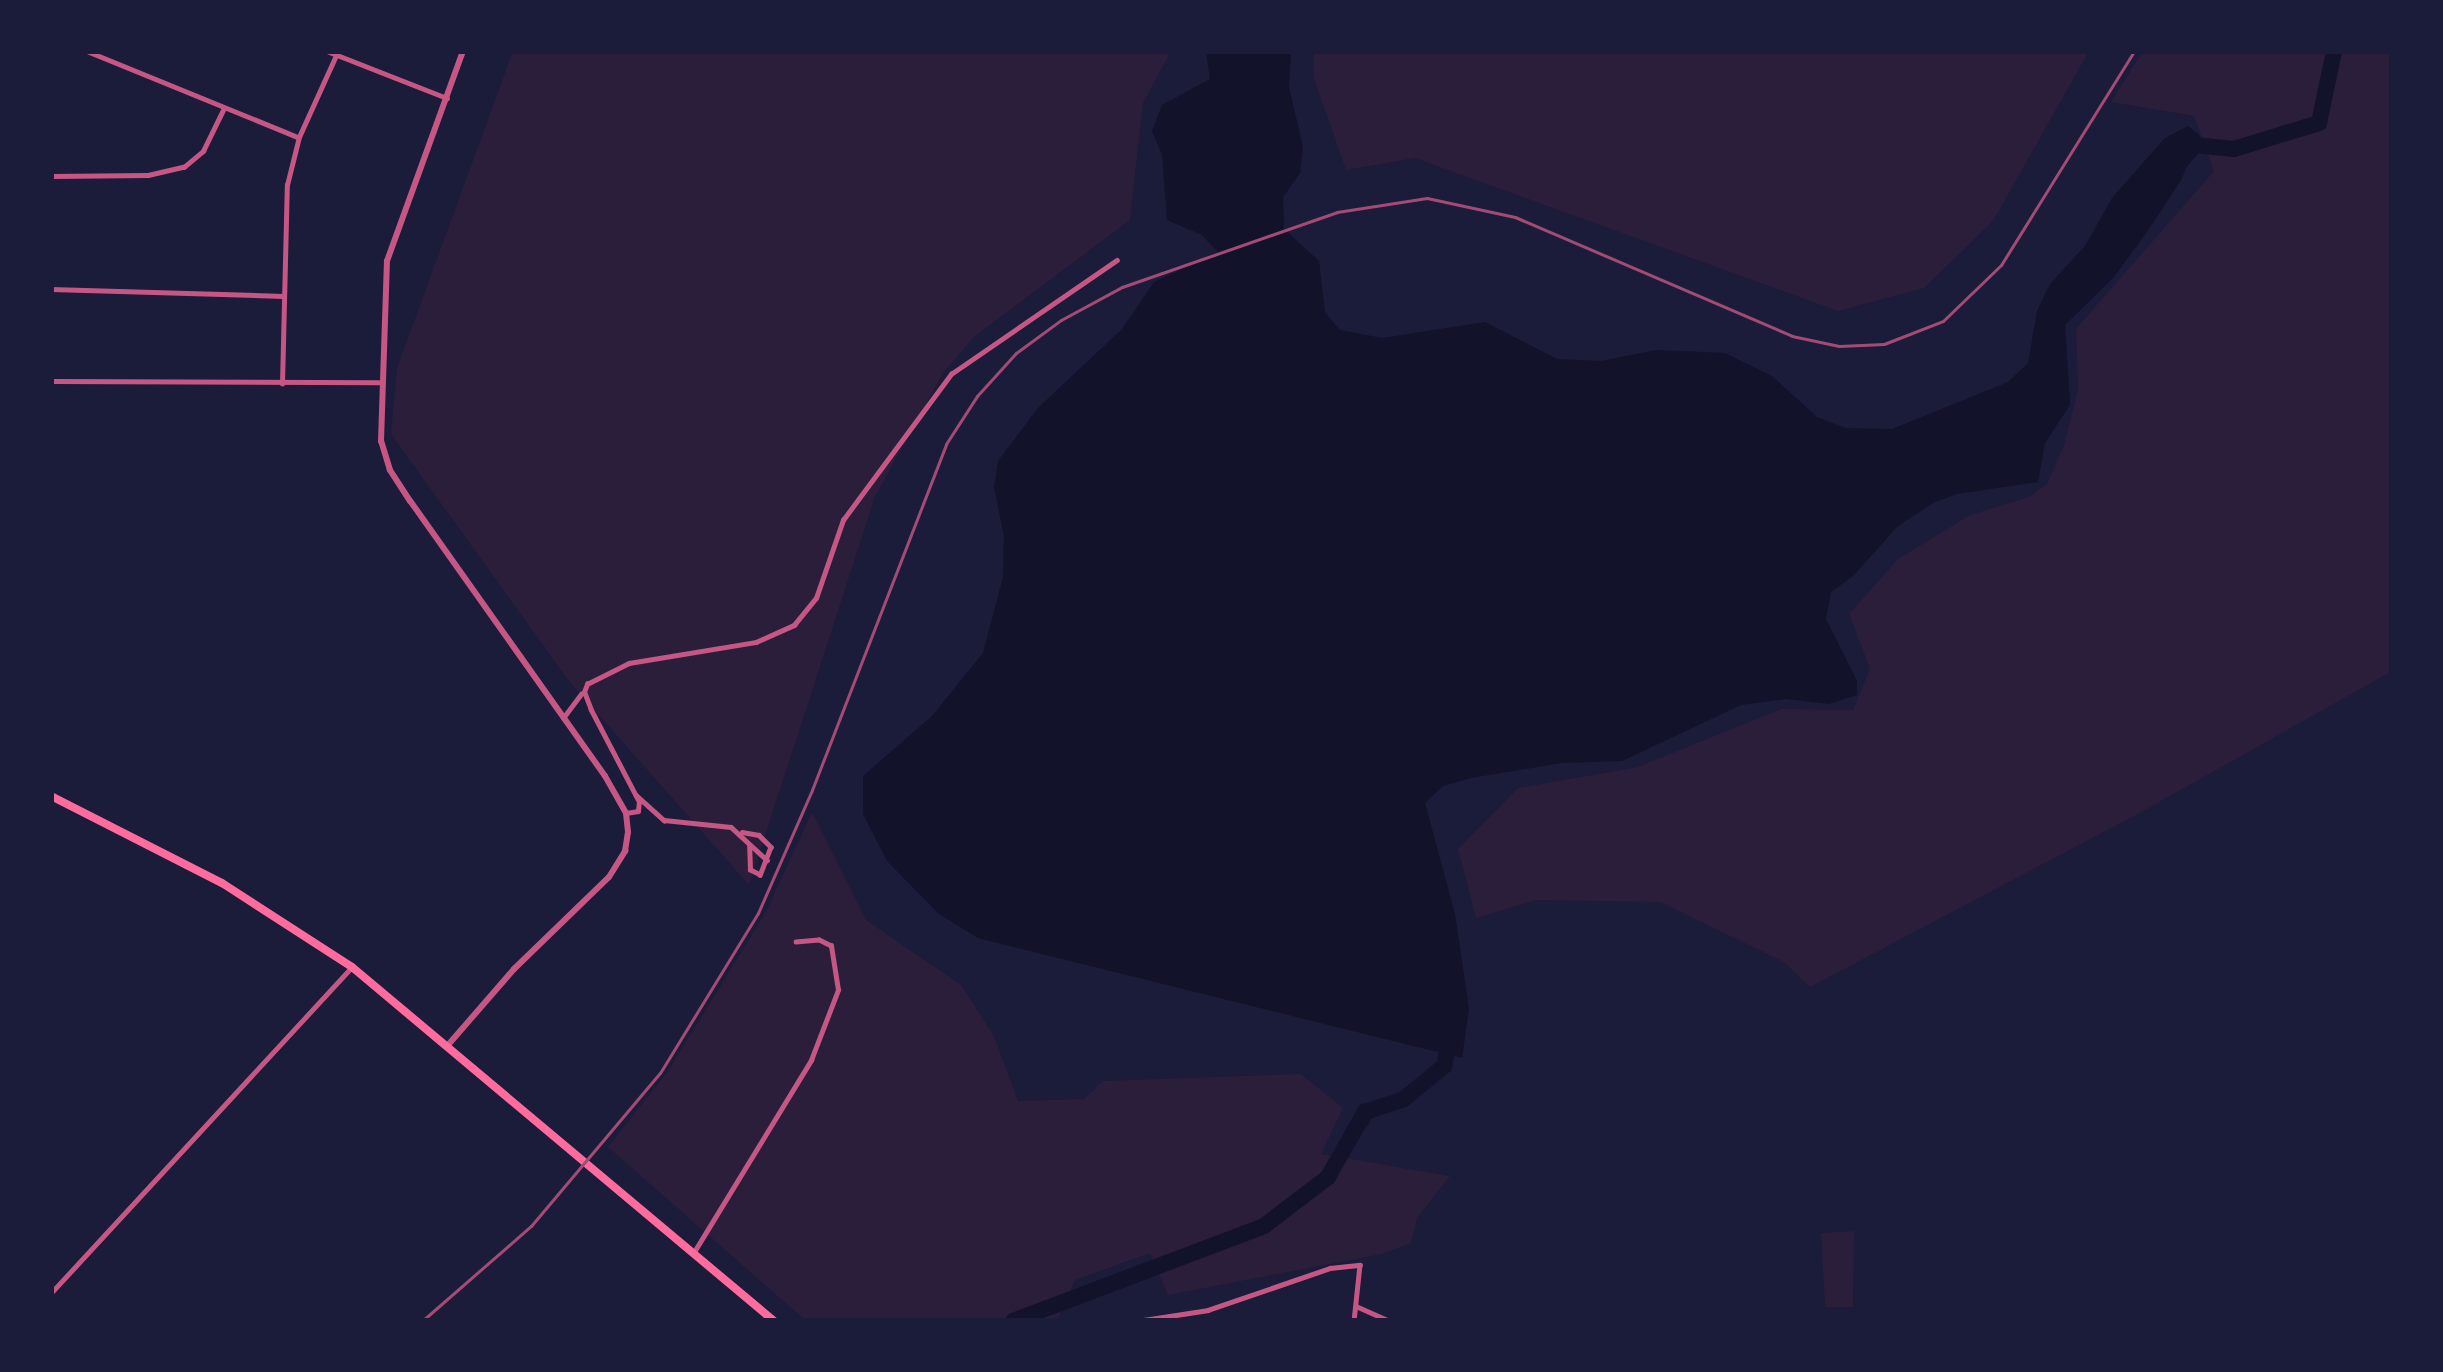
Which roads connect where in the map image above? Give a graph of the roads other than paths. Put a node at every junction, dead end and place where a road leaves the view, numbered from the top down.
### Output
1 (87, 51) edge
2 (327, 51) edge
3 (463, 51) edge
4 (338, 53) edge
5 (447, 98) junction
6 (223, 110) junction
7 (299, 137) junction
8 (51, 176) edge
9 (1117, 260) dead end
10 (51, 290) edge
11 (283, 296) junction
12 (51, 381) edge
13 (380, 382) junction
14 (282, 384) junction
15 (584, 689) junction
16 (562, 718) junction
17 (636, 795) junction
18 (51, 796) edge
19 (626, 813) junction
20 (738, 832) junction
21 (749, 846) junction
22 (767, 860) junction
23 (796, 942) dead end
24 (352, 967) junction
25 (448, 1045) junction
26 (694, 1252) junction
27 (51, 1293) edge
28 (1356, 1306) junction
29 (774, 1321) edge
30 (1137, 1321) edge
31 (1354, 1321) edge
32 (1390, 1321) edge

1 - 6 street
2 - 4 street
3 - 5 street
4 - 5 street
4 - 7 street
5 - 13 street
6 - 7 street
6 - 8 street
7 - 11 street
9 - 15 street
10 - 11 street
11 - 14 street
12 - 14 street
13 - 14 street
13 - 16 street
15 - 16 street
15 - 17 street
16 - 19 street
17 - 19 street
17 - 20 street
18 - 24 main road
19 - 25 street
20 - 21 street
20 - 22 street
21 - 22 street
21 - 22 street
23 - 26 street
24 - 25 main road
24 - 27 street
25 - 26 main road
26 - 29 main road
28 - 30 street
28 - 31 street
28 - 32 street

